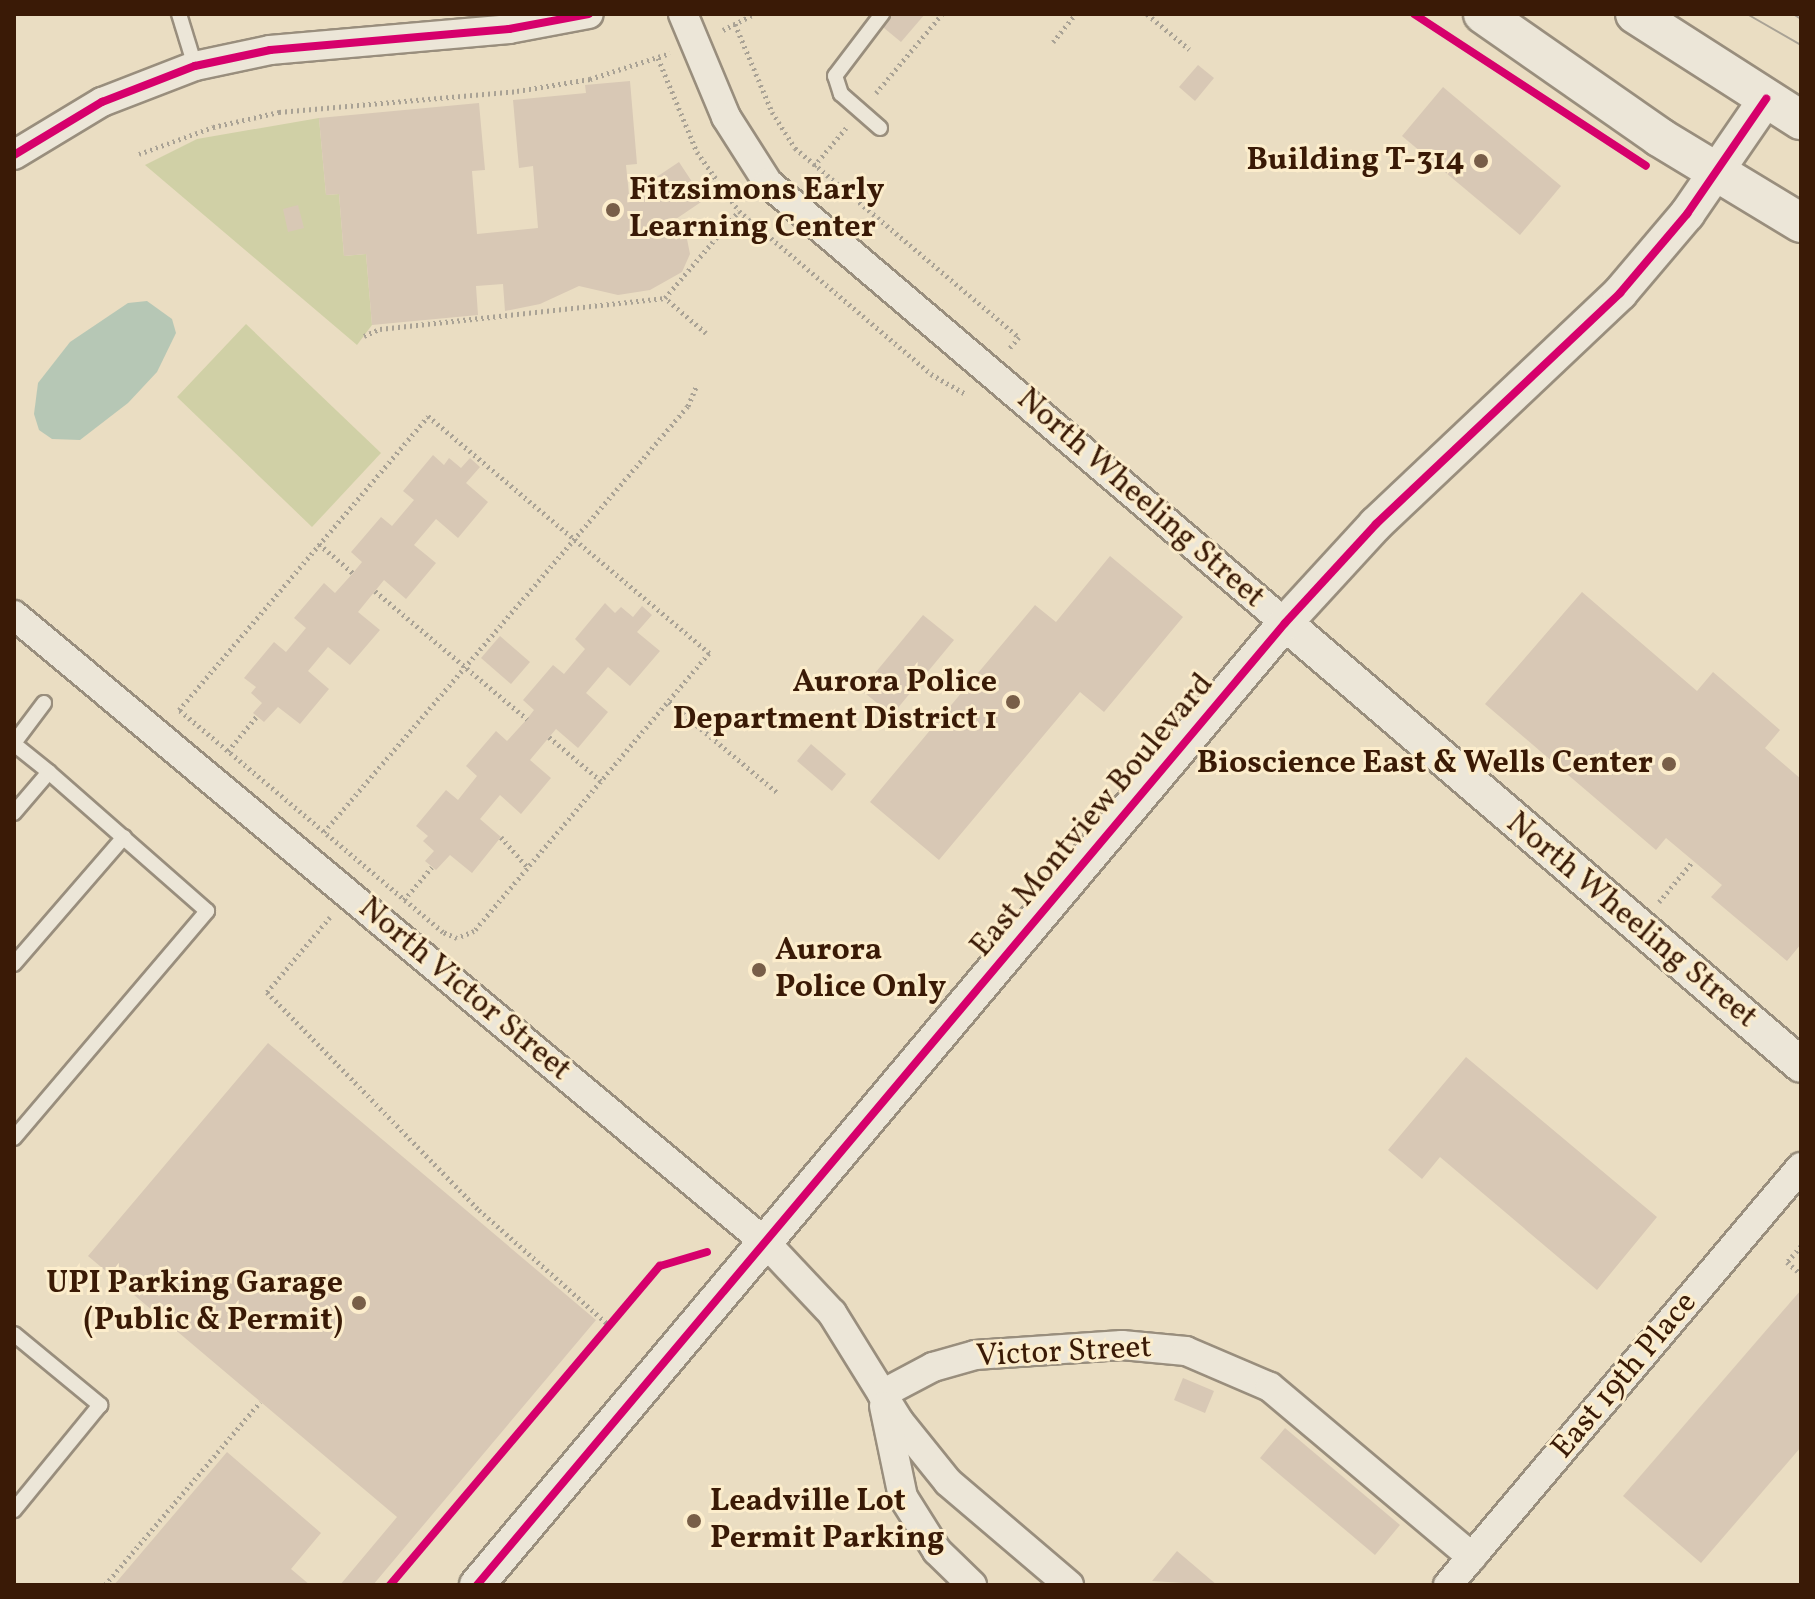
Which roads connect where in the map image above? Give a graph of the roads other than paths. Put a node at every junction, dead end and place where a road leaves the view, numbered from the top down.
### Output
1 (179, 14) edge
2 (589, 14) edge
3 (683, 14) edge
4 (882, 14) edge
5 (1483, 14) edge
6 (1635, 14) edge
7 (195, 66) junction
8 (1766, 99) junction
9 (1801, 120) edge
10 (880, 128) dead end
11 (14, 155) edge
12 (1716, 174) junction
13 (1801, 223) edge
14 (14, 615) edge
15 (1285, 623) junction
16 (44, 703) dead end
17 (14, 743) edge
18 (49, 772) junction
19 (14, 813) edge
20 (124, 837) junction
21 (14, 964) edge
22 (1801, 1065) edge
23 (14, 1138) edge
24 (1801, 1167) edge
25 (766, 1243) junction
26 (14, 1334) edge
27 (882, 1394) junction
28 (14, 1510) edge
29 (1472, 1557) junction
30 (477, 1585) edge
31 (972, 1585) edge
32 (1069, 1585) edge
33 (1448, 1585) edge

1 - 7 lane
2 - 7 street
3 - 15 street, North Wheeling Street
4 - 10 lane
5 - 12 main road
6 - 8 main road
7 - 11 street
8 - 9 main road
8 - 12 street, East Montview Boulevard
12 - 13 main road
12 - 15 street, East Montview Boulevard
14 - 25 street, North Victor Street
15 - 22 street, North Wheeling Street
15 - 25 street, East Montview Boulevard
16 - 17 lane
17 - 18 lane
18 - 19 lane
18 - 20 lane
20 - 21 lane
20 - 23 lane
24 - 29 street, East 19th Place
25 - 27 street, North Victor Street
25 - 30 street, East Montview Boulevard
26 - 28 lane
27 - 29 street, Victor Street
27 - 31 street, North Victor Street
27 - 32 street, North Victor Street
29 - 33 street, East 19th Place

